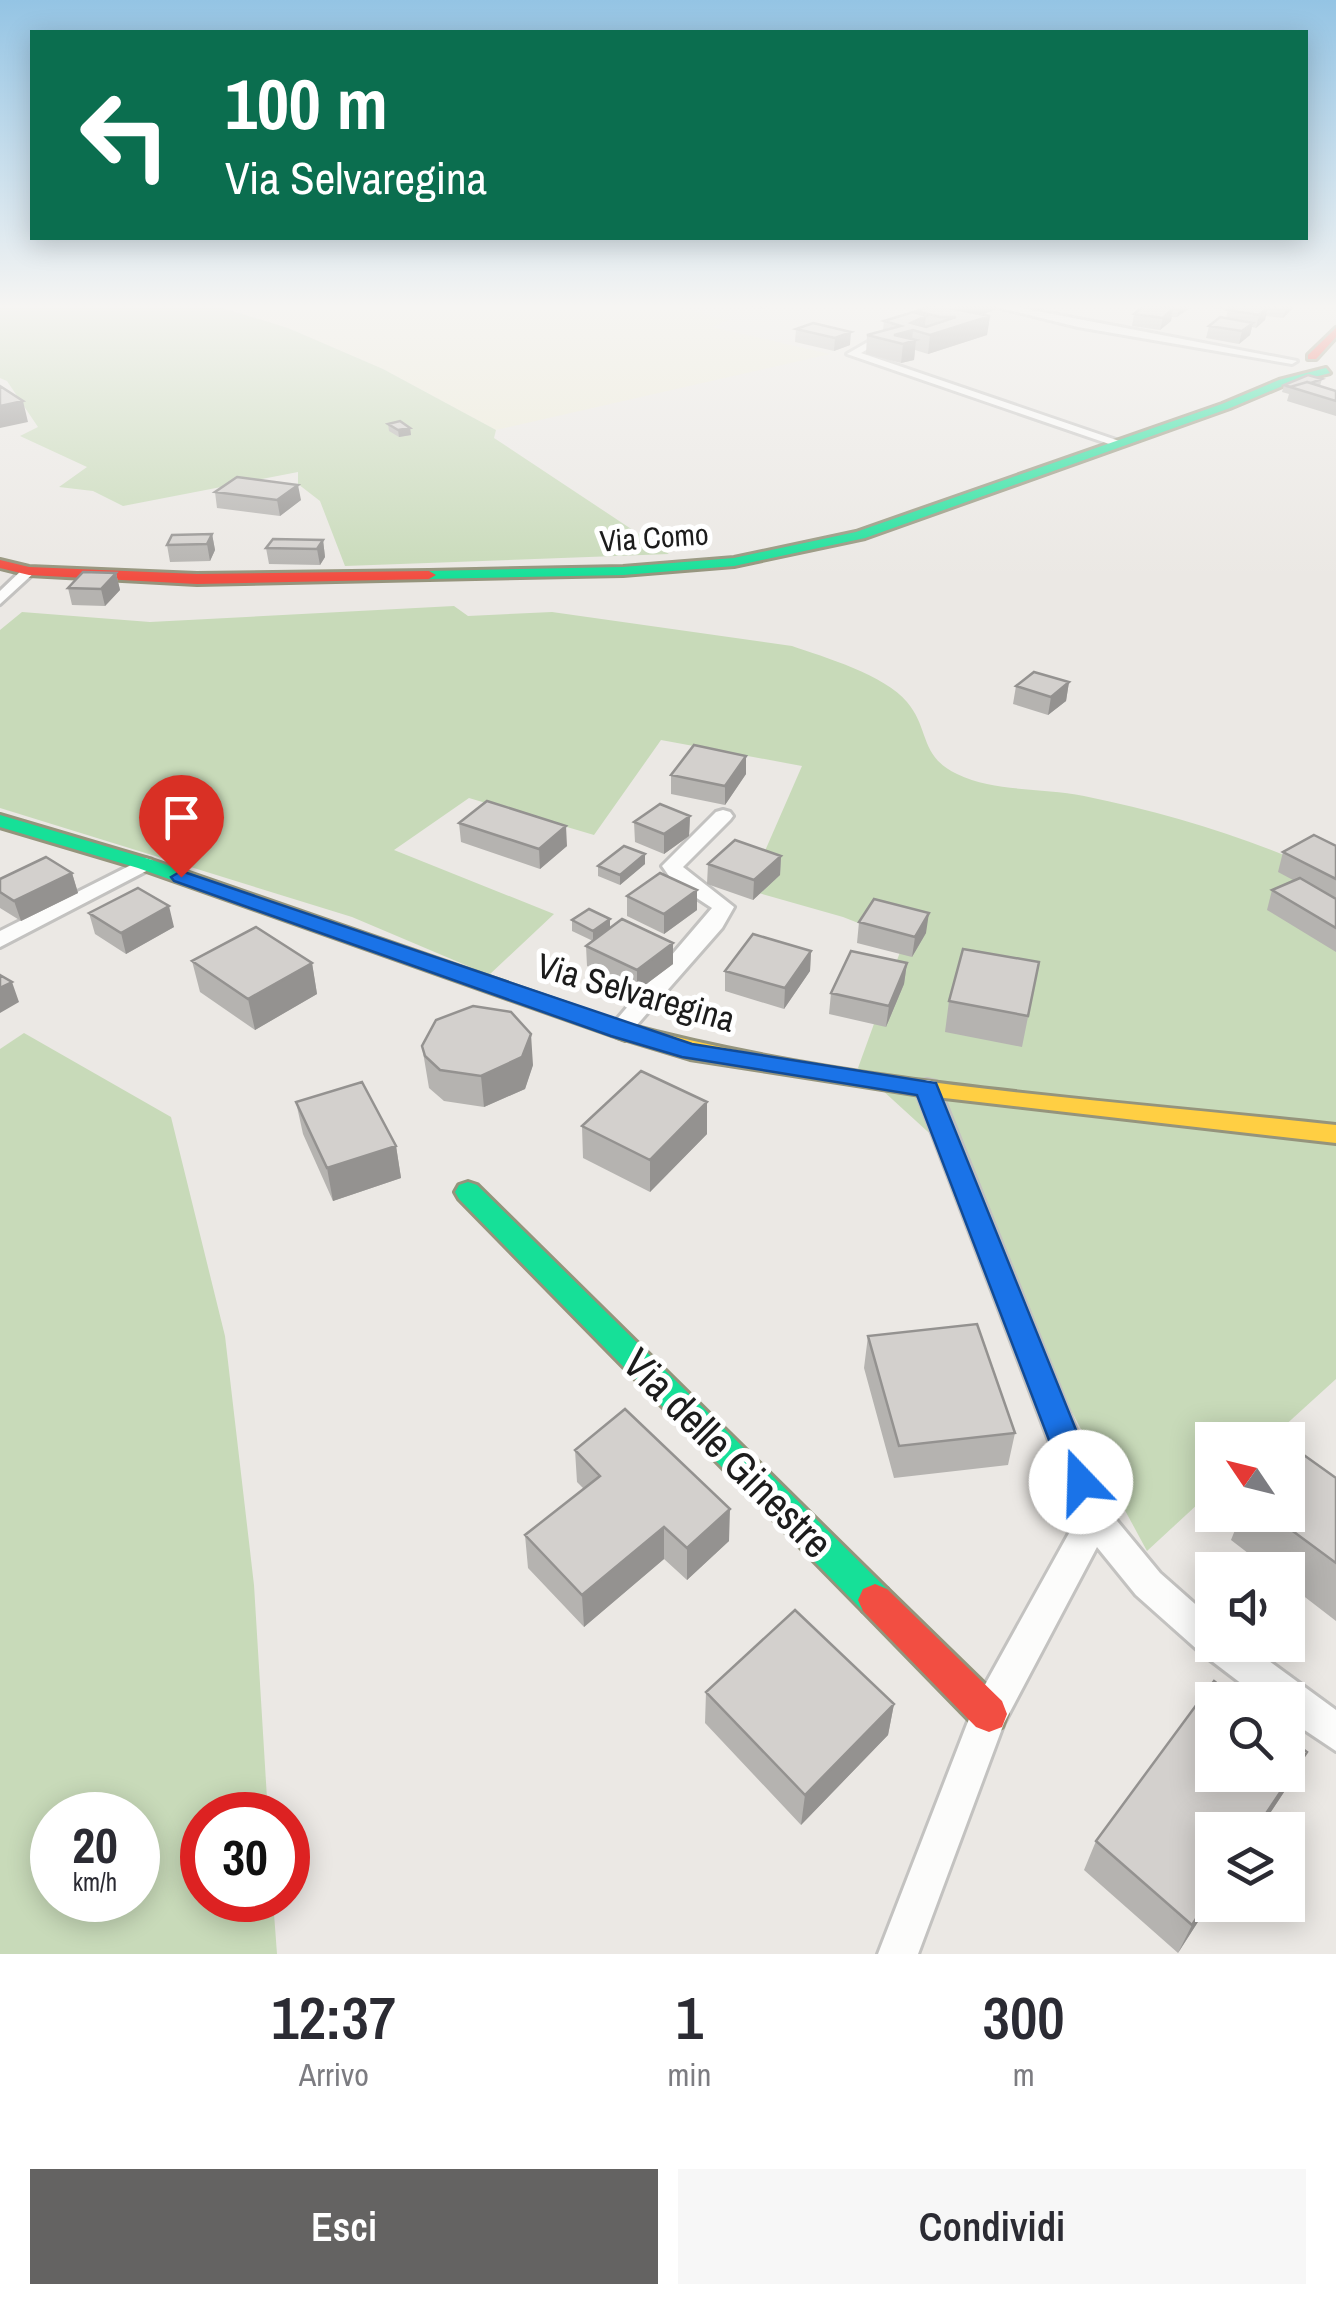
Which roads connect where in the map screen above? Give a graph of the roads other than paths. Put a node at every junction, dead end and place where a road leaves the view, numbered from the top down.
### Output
1 (978, 396) edge
2 (1238, 396) edge
3 (1118, 443) junction
4 (0, 564) edge
5 (29, 571) junction
6 (0, 599) edge
7 (723, 816) dead end
8 (0, 820) edge
9 (144, 864) junction
10 (0, 940) edge
11 (620, 1030) junction
12 (927, 1088) junction
13 (1336, 1134) edge
14 (468, 1192) dead end
15 (1094, 1518) junction
16 (1195, 1627) edge
17 (1242, 1662) edge
18 (988, 1714) junction
19 (1336, 1733) edge
20 (898, 1954) edge

1 - 3 street
2 - 3 main road, Via Como
3 - 5 main road, Via Como
4 - 5 main road, Via Como
5 - 6 street
7 - 11 street
8 - 9 main road, Via Selvaregina
9 - 10 street
9 - 11 main road, Via Selvaregina
11 - 12 main road, Via Selvaregina
12 - 13 main road, Via Selvaregina
12 - 15 street
14 - 18 main road, Via delle Ginestre
15 - 16 street
15 - 18 street
17 - 19 street
18 - 20 street

